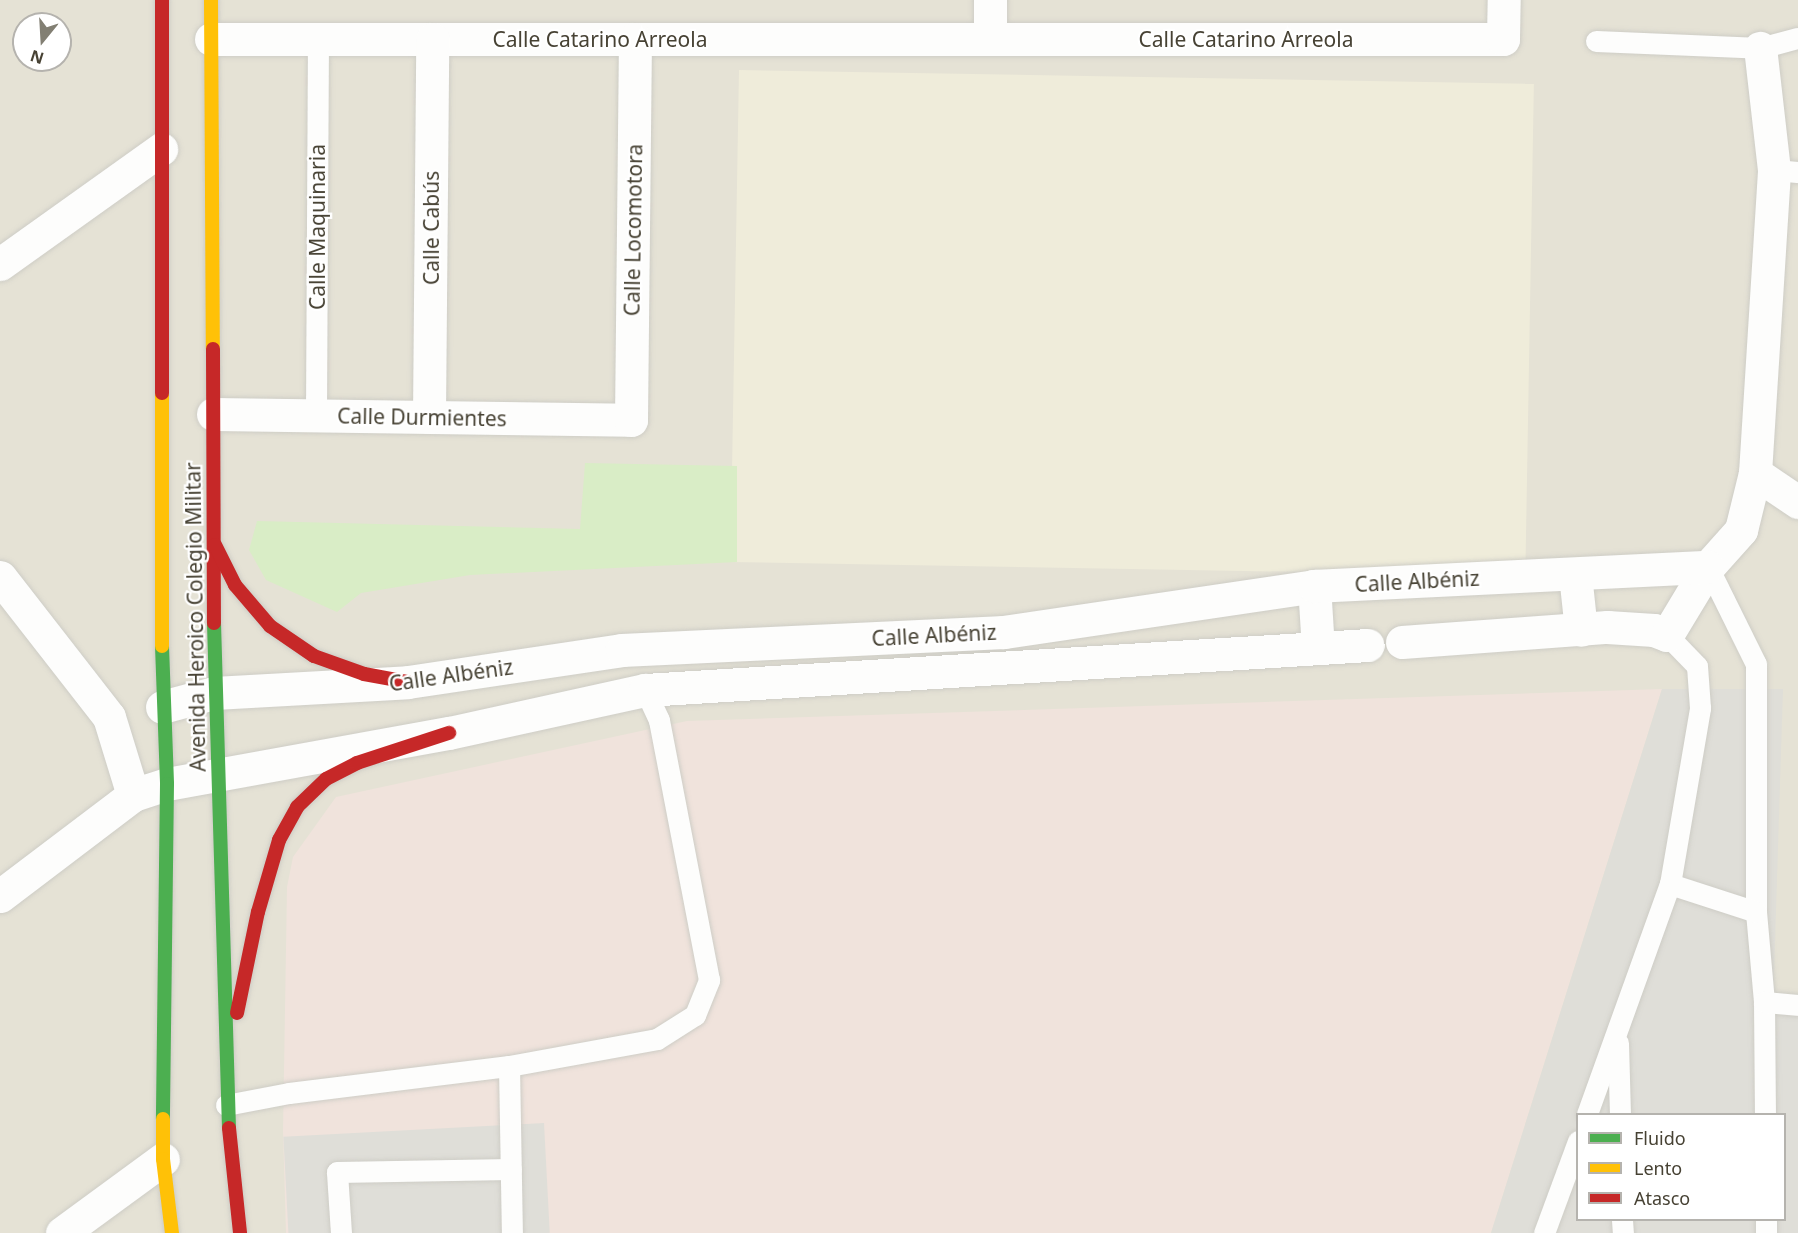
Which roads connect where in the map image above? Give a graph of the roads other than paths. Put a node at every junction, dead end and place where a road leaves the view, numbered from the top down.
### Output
1 (162, 0) edge
2 (211, 0) edge
3 (990, 0) edge
4 (1504, 0) edge
5 (1798, 38) edge
6 (211, 39) junction
7 (318, 39) junction
8 (432, 39) junction
9 (634, 39) junction
10 (990, 39) junction
11 (1596, 42) dead end
12 (1760, 48) junction
13 (161, 149) junction
14 (1786, 171) edge
15 (0, 264) edge
16 (213, 414) junction
17 (316, 415) junction
18 (429, 417) junction
19 (631, 420) joint
20 (1755, 473) junction
21 (1798, 502) edge
22 (211, 537) junction
23 (1708, 567) junction
24 (1575, 574) junction
25 (0, 577) edge
26 (1314, 586) junction
27 (1581, 630) junction
28 (1667, 635) junction
29 (1402, 642) dead end
30 (1368, 645) dead end
31 (1318, 648) junction
32 (408, 682) junction
33 (645, 690) junction
34 (214, 693) junction
35 (162, 707) junction
36 (448, 733) junction
37 (220, 772) junction
38 (167, 784) junction
39 (133, 795) junction
40 (1670, 884) junction
41 (0, 896) edge
42 (1756, 912) junction
43 (1764, 1002) junction
44 (1798, 1005) edge
45 (1617, 1030) junction
46 (509, 1066) junction
47 (225, 1068) junction
48 (226, 1105) junction
49 (1587, 1113) edge
50 (1620, 1113) edge
51 (1765, 1113) edge
52 (1576, 1146) edge
53 (163, 1159) junction
54 (511, 1169) junction
55 (62, 1233) edge
56 (162, 1233) edge
57 (172, 1233) edge
58 (240, 1233) edge
59 (341, 1233) edge
60 (512, 1233) edge
61 (1544, 1233) edge

1 - 13 street, Avenida Heroico Colegio Militar
2 - 6 street, Avenida Heroico Colegio Militar
3 - 10 street
4 - 10 street, Calle Catarino Arreola
5 - 12 lane
6 - 7 street, Calle Catarino Arreola
6 - 16 street, Avenida Heroico Colegio Militar
7 - 8 street, Calle Catarino Arreola
7 - 17 lane, Calle Maquinaria
8 - 9 street, Calle Catarino Arreola
8 - 18 street, Calle Cabús
9 - 10 street, Calle Catarino Arreola
9 - 19 street, Calle Locomotora
11 - 12 lane
12 - 14 street
13 - 15 street
13 - 35 street, Avenida Heroico Colegio Militar
14 - 20 street
16 - 17 street, Calle Durmientes
16 - 22 street, Avenida Heroico Colegio Militar
17 - 18 street, Calle Durmientes
18 - 19 street, Calle Durmientes
20 - 21 street
20 - 23 street
22 - 32 street
22 - 34 street, Avenida Heroico Colegio Militar
23 - 24 street, Calle Albéniz
23 - 28 street
23 - 42 lane
24 - 26 street, Calle Albéniz
24 - 27 street
25 - 39 street
26 - 31 street
26 - 32 street, Calle Albéniz
27 - 28 street
27 - 29 street
28 - 40 lane
30 - 31 street, Calle Albéniz
31 - 33 street, Calle Albéniz
32 - 34 street, Calle Albéniz
33 - 36 street, Calle Albéniz
33 - 46 lane
34 - 35 street, Calle Albéniz
34 - 37 street, Avenida Heroico Colegio Militar
35 - 38 street, Avenida Heroico Colegio Militar
36 - 37 street, Calle Albéniz
36 - 47 street
37 - 38 street, Calle Albéniz
37 - 47 street, Avenida Heroico Colegio Militar
38 - 39 street, Calle Albéniz
38 - 53 street, Avenida Heroico Colegio Militar
39 - 41 street, Calle Albéniz
40 - 42 lane
40 - 45 lane
42 - 43 lane
43 - 44 lane
43 - 51 lane
45 - 49 lane
45 - 50 lane
46 - 48 lane
46 - 54 lane
47 - 48 street, Avenida Heroico Colegio Militar
48 - 58 street, Avenida Heroico Colegio Militar
52 - 61 lane
53 - 55 street
53 - 56 street
53 - 57 street, Avenida Heroico Colegio Militar
54 - 59 lane
54 - 60 lane

